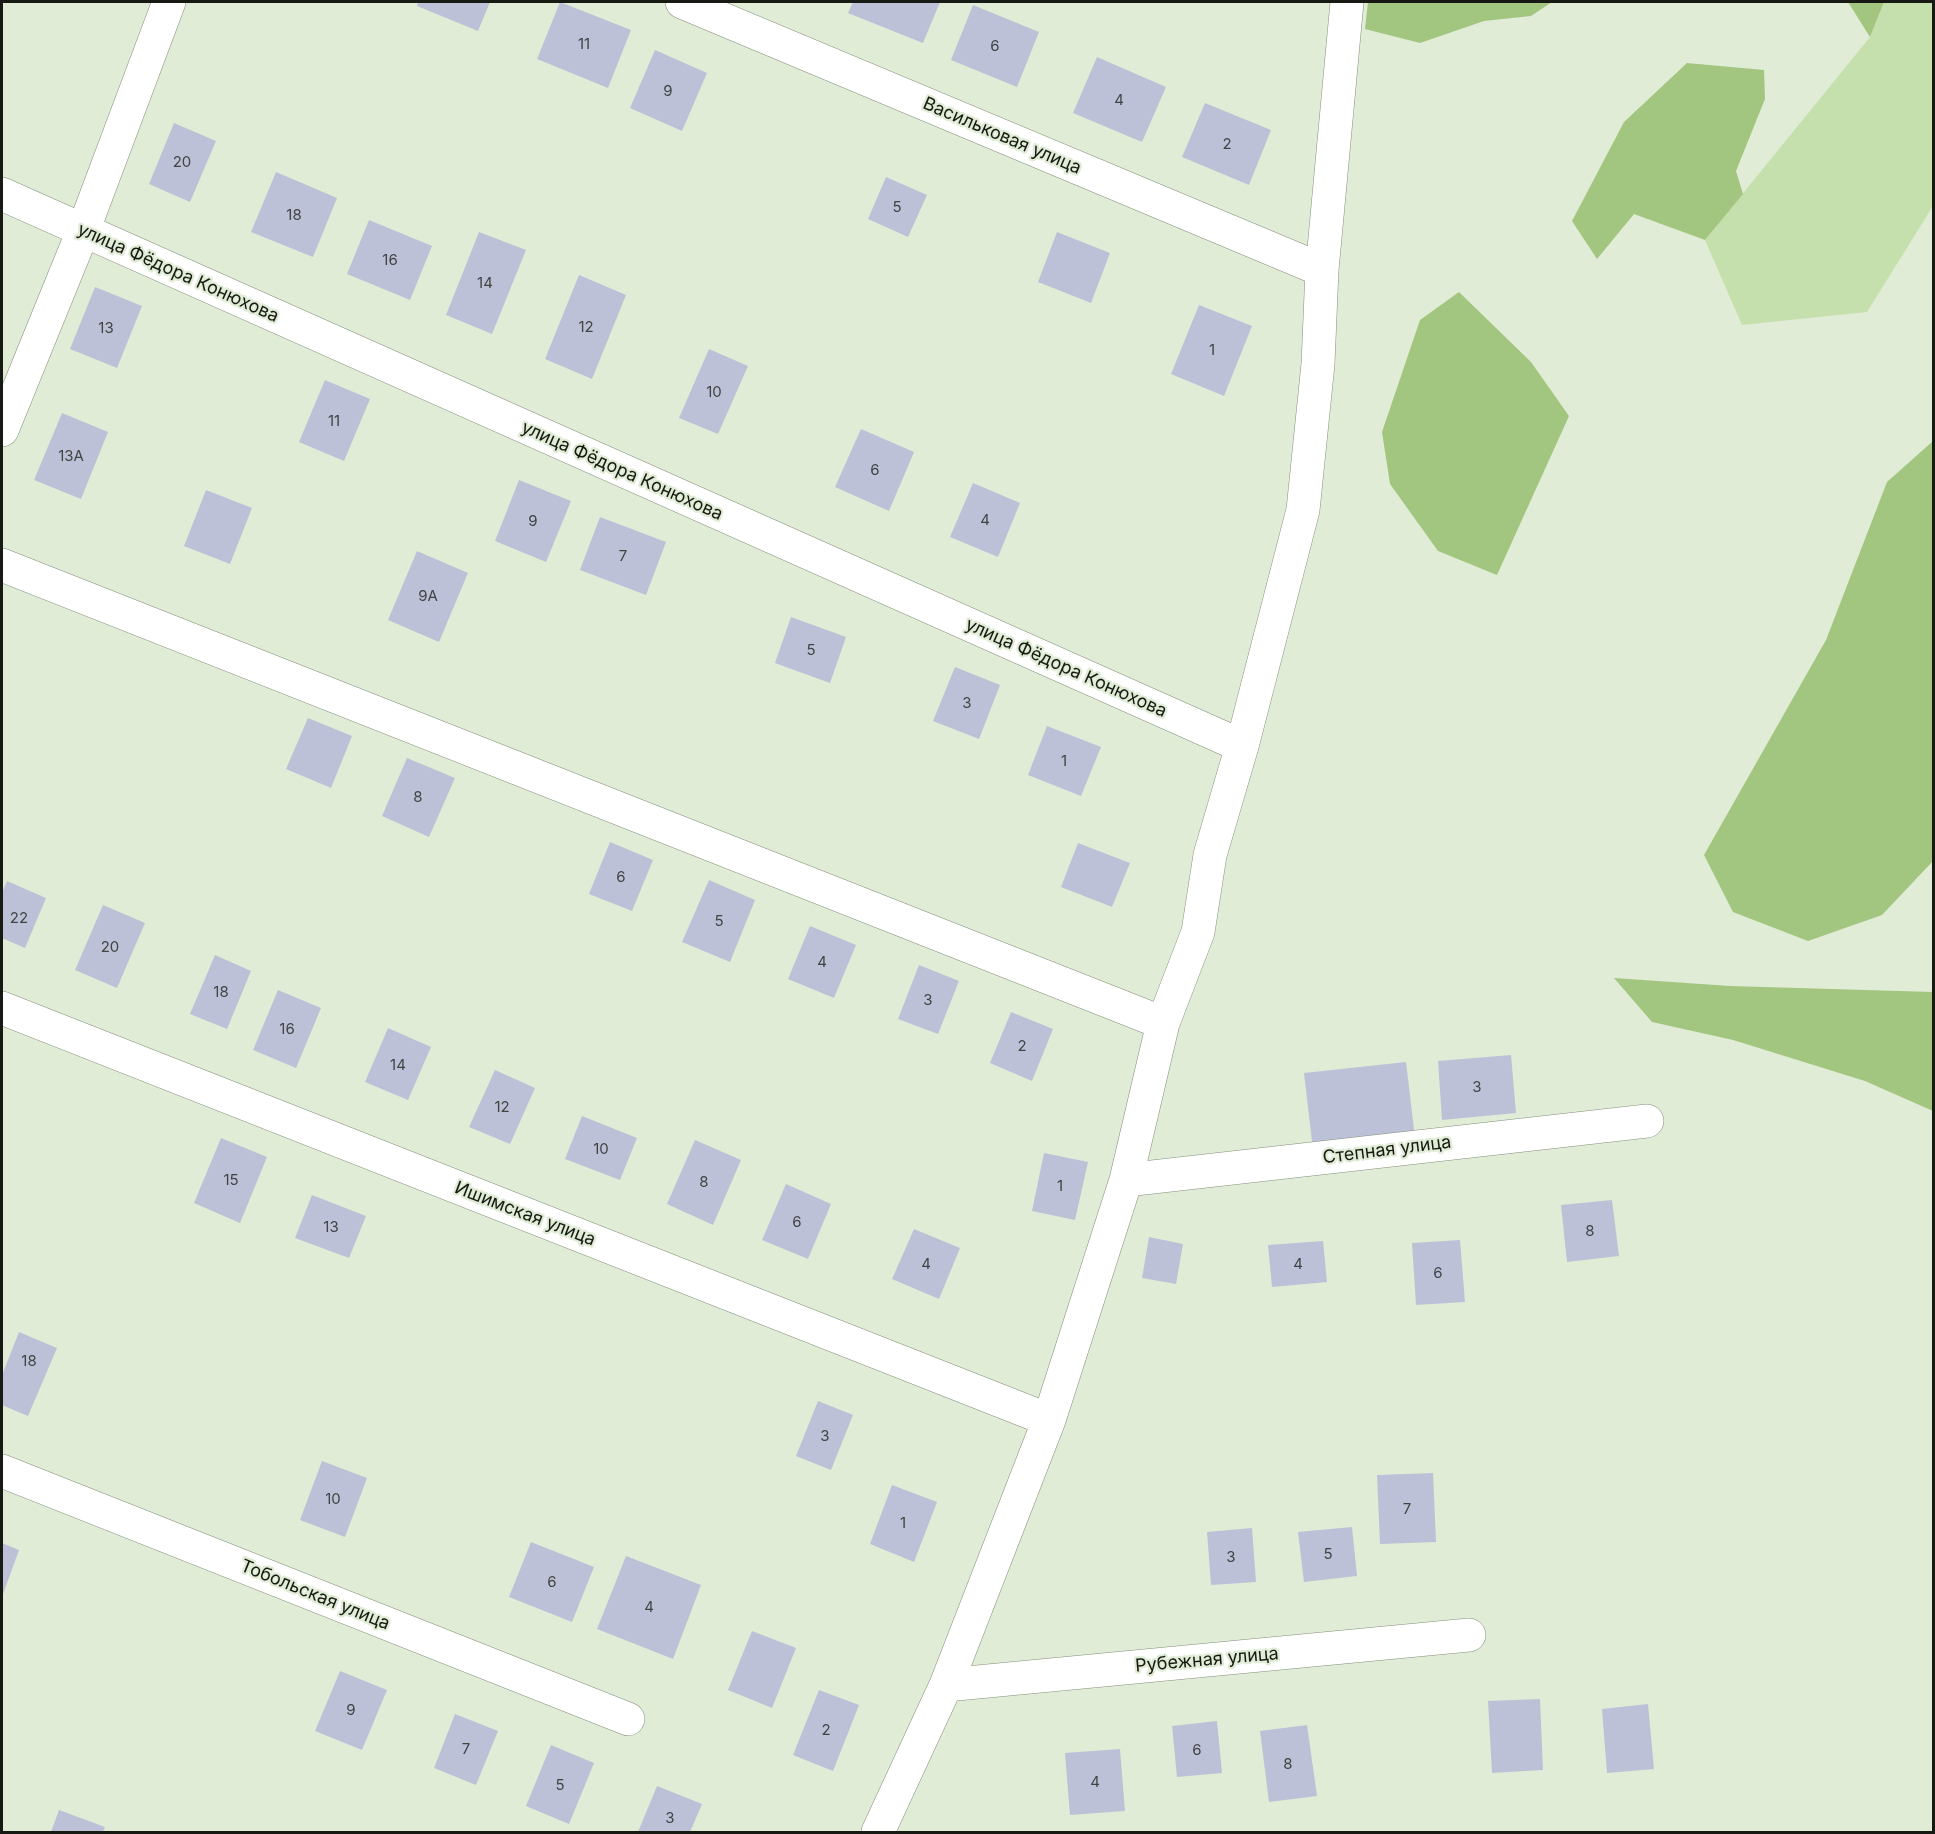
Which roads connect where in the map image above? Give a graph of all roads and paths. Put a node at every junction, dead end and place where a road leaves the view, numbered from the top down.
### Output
1 (169, 2) edge
2 (682, 2) edge
3 (1347, 2) edge
4 (2, 194) edge
5 (83, 231) junction
6 (1322, 270) junction
7 (2, 430) edge
8 (2, 565) edge
9 (1242, 746) junction
10 (2, 1008) edge
11 (1163, 1023) junction
12 (1647, 1120) dead end
13 (1126, 1180) junction
14 (1049, 1420) junction
15 (2, 1471) edge
16 (1468, 1635) dead end
17 (946, 1684) junction
18 (628, 1719) dead end
19 (878, 1833) edge

1 - 5 street
2 - 6 street, Васильковая улица
3 - 6 street
4 - 5 street, улица Фёдора Конюхова
5 - 7 street
5 - 9 street, улица Фёдора Конюхова
6 - 9 street
8 - 11 street
9 - 11 street
10 - 14 street, Ишимская улица
11 - 13 street
12 - 13 street, Степная улица
13 - 14 street
14 - 17 street
15 - 18 street, Тобольская улица
16 - 17 street, Рубежная улица
17 - 19 street

